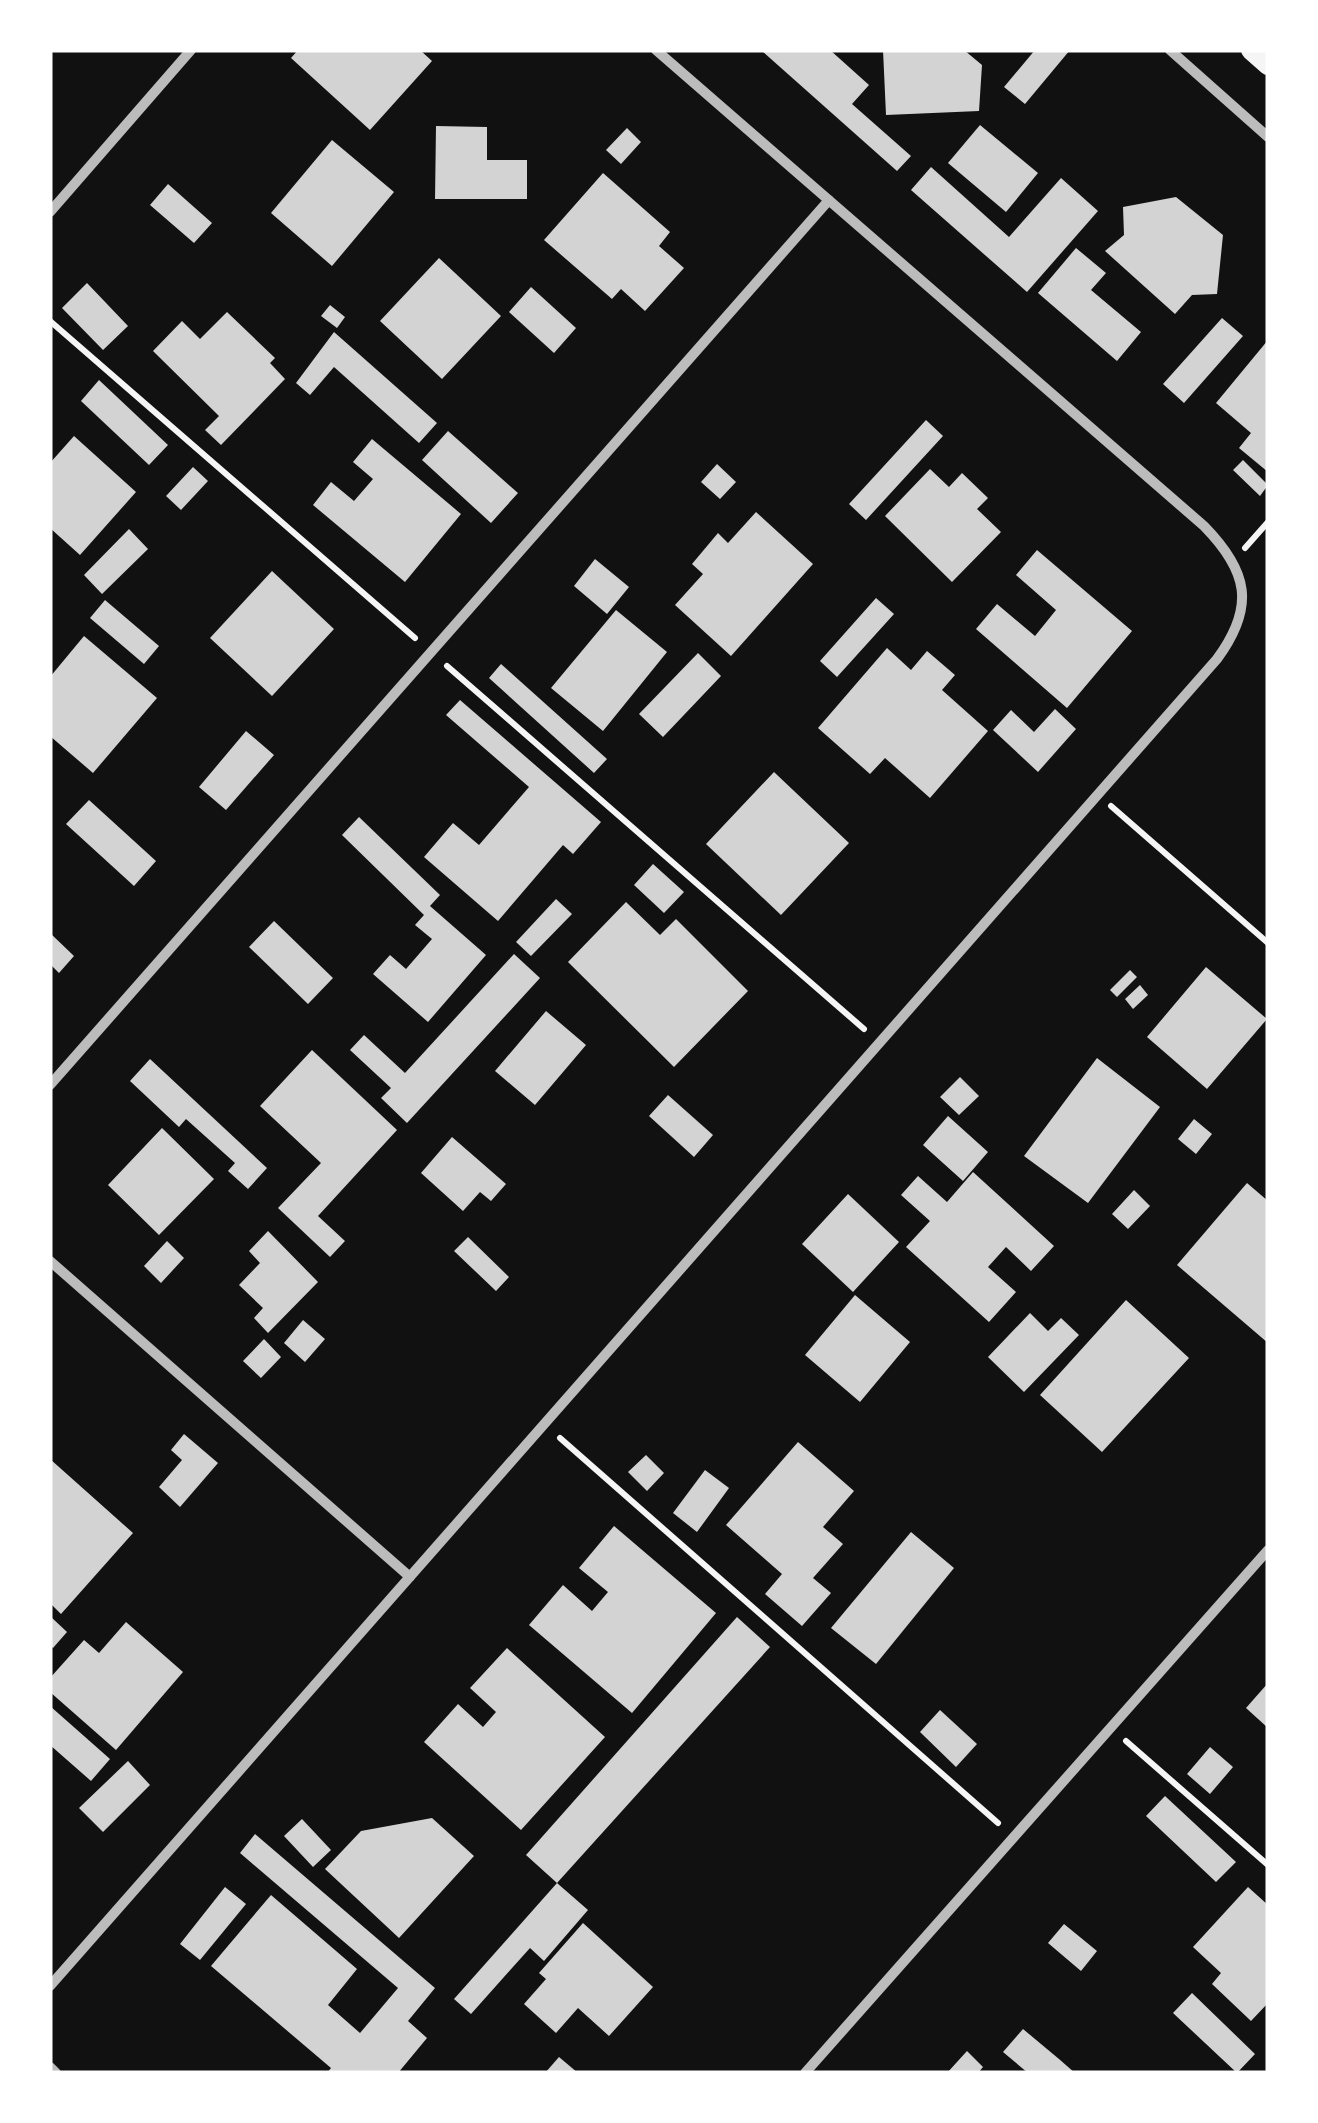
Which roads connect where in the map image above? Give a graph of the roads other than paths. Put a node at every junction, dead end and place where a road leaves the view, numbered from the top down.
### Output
1 (191, 50) edge
2 (656, 50) edge
3 (1170, 50) edge
4 (1251, 50) edge
5 (1268, 65) edge
6 (1268, 136) edge
7 (828, 200) junction
8 (50, 212) edge
9 (50, 1085) edge
10 (50, 1261) edge
11 (1268, 1550) edge
12 (410, 1577) junction
13 (50, 1986) edge
14 (50, 2068) edge
15 (56, 2073) edge
16 (806, 2073) edge

1 - 8 street
2 - 7 street
3 - 6 street
4 - 5 main road
7 - 9 street
7 - 12 street
10 - 12 street
11 - 16 street
12 - 13 street
14 - 15 street

